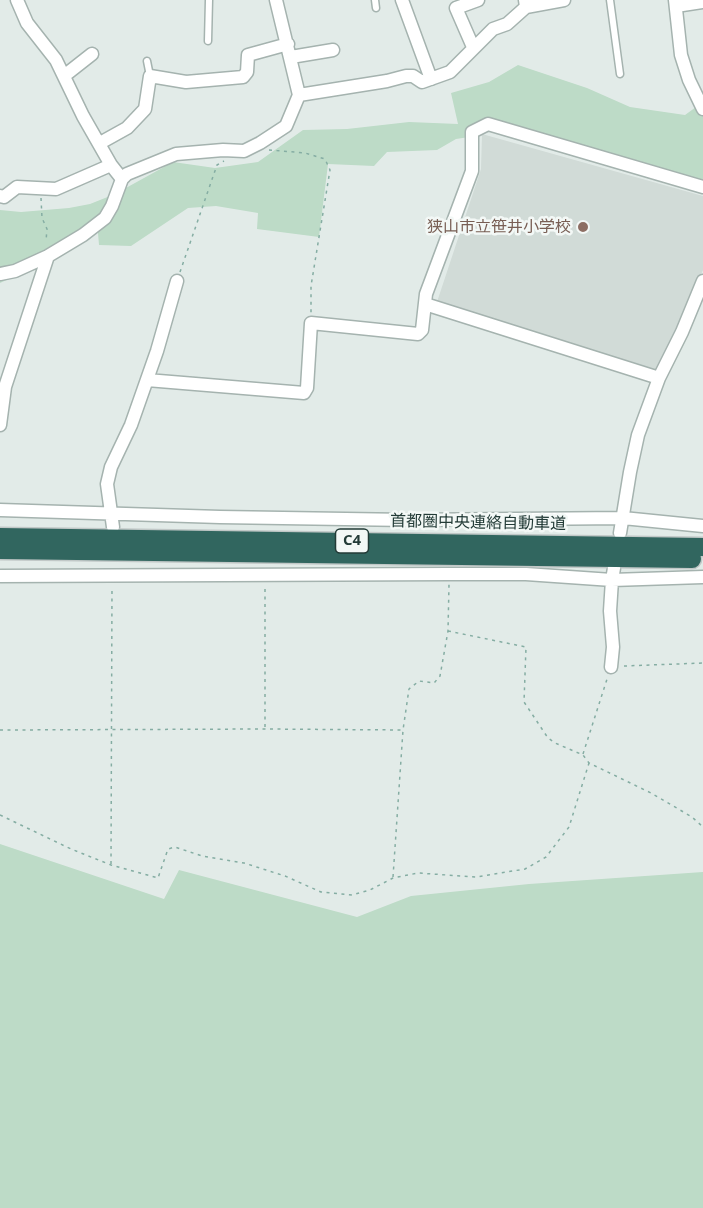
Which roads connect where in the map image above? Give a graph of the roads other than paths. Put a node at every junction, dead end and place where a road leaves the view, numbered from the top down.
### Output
1 (17, 0) edge
2 (208, 0) edge
3 (276, 0) edge
4 (375, 0) edge
5 (402, 0) edge
6 (477, 0) edge
7 (564, 0) edge
8 (610, 0) edge
9 (703, 2) edge
10 (675, 3) edge
11 (525, 4) edge
12 (376, 8) dead end
13 (208, 41) dead end
14 (288, 44) junction
15 (473, 47) junction
16 (333, 50) dead end
17 (92, 54) dead end
18 (291, 57) junction
19 (147, 61) dead end
20 (620, 74) dead end
21 (64, 76) junction
22 (150, 76) junction
23 (431, 79) junction
24 (299, 94) junction
25 (703, 109) edge
26 (100, 143) junction
27 (111, 165) junction
28 (122, 179) junction
29 (703, 188) edge
30 (0, 196) edge
31 (48, 256) junction
32 (0, 274) edge
33 (177, 281) road end
34 (703, 281) edge
35 (425, 304) junction
36 (659, 378) junction
37 (147, 380) junction
38 (0, 425) edge
39 (0, 510) edge
40 (110, 513) junction
41 (623, 518) junction
42 (703, 526) edge
43 (112, 527) dead end
44 (620, 533) dead end
45 (0, 537) edge
46 (703, 547) edge
47 (0, 550) edge
48 (703, 559) edge
49 (613, 574) junction
50 (0, 576) edge
51 (703, 576) edge
52 (610, 667) road end

1 - 21 street
2 - 13 lane
3 - 14 street
4 - 12 lane
5 - 23 street
6 - 15 street
7 - 11 street
8 - 20 lane
9 - 10 street
10 - 25 street
11 - 15 street
14 - 18 street
14 - 22 street
15 - 23 street
16 - 18 street
17 - 21 street
18 - 24 street
19 - 22 lane
21 - 26 street
22 - 26 street
23 - 24 street
24 - 28 street
26 - 27 street
27 - 28 street
27 - 30 street
28 - 31 street
29 - 35 street
31 - 32 street
31 - 38 street
33 - 37 street
34 - 36 street
35 - 36 street
35 - 37 street
36 - 41 street
37 - 40 street
39 - 40 street
40 - 41 street
40 - 43 street
41 - 42 street
41 - 44 street
45 - 46 highway, 首都圏中央連絡自動車道 / C4
47 - 48 highway, 首都圏中央連絡自動車道 / C4
49 - 50 street
49 - 51 street
49 - 52 street

